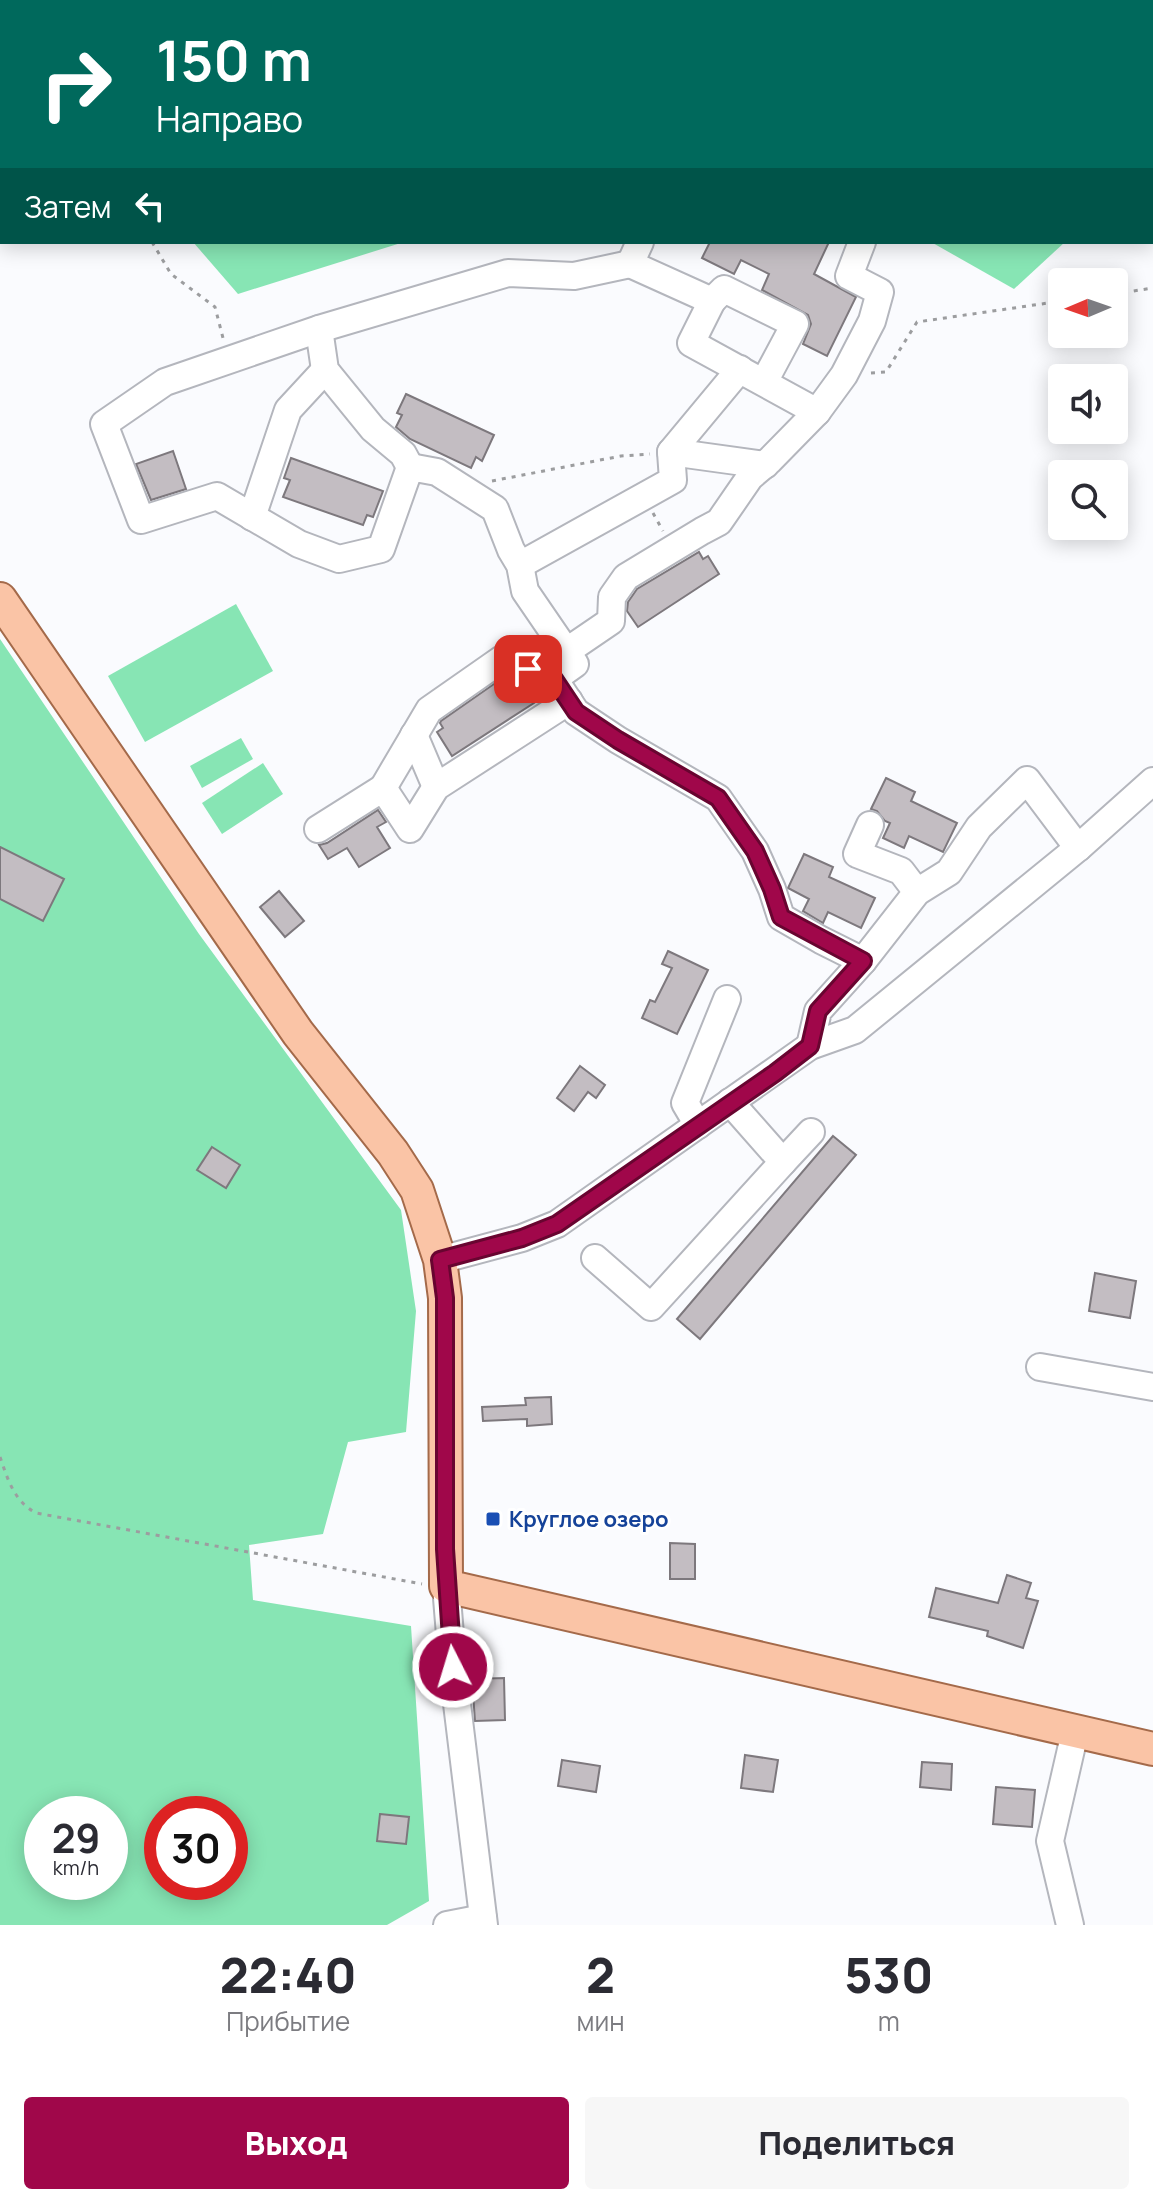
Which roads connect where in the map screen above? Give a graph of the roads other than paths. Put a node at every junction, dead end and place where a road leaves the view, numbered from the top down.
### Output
1 (861, 244) edge
2 (635, 253) edge
3 (712, 301) junction
4 (319, 329) junction
5 (740, 369) junction
6 (325, 370) junction
7 (764, 382) junction
8 (817, 412) junction
9 (671, 452) junction
10 (765, 465) junction
11 (410, 467) junction
12 (252, 517) junction
13 (520, 565) junction
14 (0, 599) edge
15 (567, 651) junction
16 (561, 690) junction
17 (414, 735) junction
18 (1153, 781) edge
19 (436, 787) junction
20 (383, 788) junction
21 (870, 825) dead end
22 (318, 829) dead end
23 (1078, 848) junction
24 (917, 892) junction
25 (863, 961) junction
26 (727, 999) dead end
27 (810, 1046) junction
28 (730, 1102) junction
29 (698, 1125) junction
30 (811, 1132) dead end
31 (783, 1162) junction
32 (595, 1258) dead end
33 (440, 1260) junction
34 (1040, 1367) dead end
35 (1153, 1387) edge
36 (446, 1586) junction
37 (1075, 1732) junction
38 (1153, 1749) edge
39 (484, 1922) edge
40 (447, 1925) edge
41 (1070, 1925) edge

1 - 8 street
2 - 3 street
2 - 4 street
3 - 5 street
3 - 7 street
4 - 6 street
4 - 12 street
5 - 7 street
5 - 9 street
6 - 11 street
6 - 12 street
7 - 8 street
8 - 10 street
9 - 10 street
9 - 13 street
10 - 15 street
11 - 12 street
11 - 13 street
13 - 15 street
14 - 33 main road
15 - 16 street
16 - 17 street
16 - 19 street
16 - 25 street
17 - 19 street
17 - 20 street
18 - 23 street
19 - 20 street
20 - 22 street
21 - 24 street
23 - 24 street
23 - 27 street
24 - 25 street
25 - 27 street
26 - 29 street
27 - 28 street
28 - 29 street
28 - 31 street
29 - 33 street
30 - 31 street
31 - 32 street
33 - 36 main road
34 - 35 street
36 - 37 main road
36 - 39 street
37 - 38 main road
37 - 41 street
39 - 40 street

